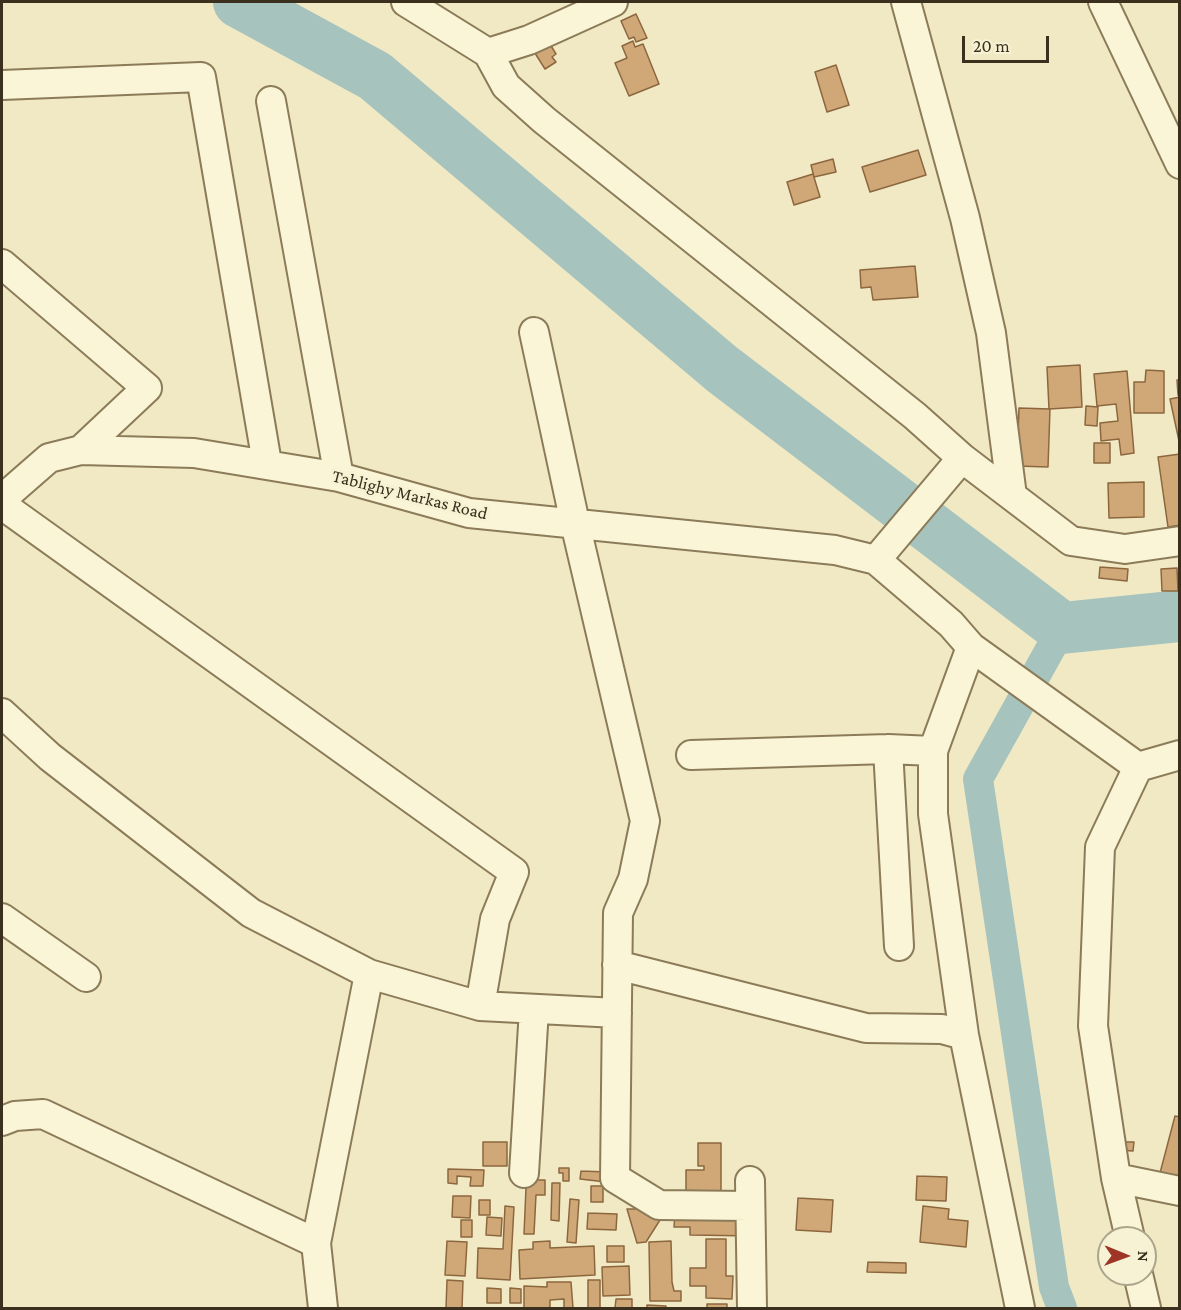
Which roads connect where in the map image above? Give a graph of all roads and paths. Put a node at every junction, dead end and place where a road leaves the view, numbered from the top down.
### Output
1 (406, 2) edge
2 (613, 2) edge
3 (906, 2) edge
4 (1103, 2) edge
5 (488, 53) junction
6 (2, 85) edge
7 (271, 101) dead end
8 (1179, 164) edge
9 (2, 264) edge
10 (534, 332) dead end
11 (81, 450) junction
12 (962, 458) junction
13 (267, 463) junction
14 (339, 477) junction
15 (1012, 496) junction
16 (2, 500) edge
17 (2, 505) edge
18 (575, 524) junction
19 (1179, 541) edge
20 (876, 560) junction
21 (971, 647) junction
22 (2, 713) edge
23 (888, 749) junction
24 (933, 751) junction
25 (691, 755) dead end
26 (1179, 755) edge
27 (1138, 767) junction
28 (2, 918) edge
29 (899, 946) dead end
30 (617, 965) junction
31 (369, 974) junction
32 (86, 977) dead end
33 (480, 1006) junction
34 (534, 1009) junction
35 (617, 1013) junction
36 (964, 1035) junction
37 (2, 1121) edge
38 (524, 1173) dead end
39 (1116, 1178) junction
40 (1179, 1191) edge
41 (1127, 1226) edge
42 (316, 1243) junction
43 (1141, 1286) edge
44 (323, 1308) edge
45 (752, 1308) edge
46 (1020, 1308) edge
47 (1146, 1308) edge

1 - 5 street
2 - 5 street
3 - 15 street
4 - 8 street
5 - 12 street
6 - 13 street
7 - 14 street
9 - 11 street
10 - 18 street
11 - 13 street, Tablighy Markas Road
11 - 16 street, Tablighy Markas Road
12 - 15 street
12 - 20 street
13 - 14 street, Tablighy Markas Road
14 - 18 street, Tablighy Markas Road
15 - 19 street
17 - 33 street
18 - 20 street, Tablighy Markas Road
18 - 30 street
20 - 21 street
21 - 24 street
21 - 27 street
22 - 31 street
23 - 24 street
23 - 25 street
23 - 29 street
24 - 36 street
26 - 27 street
27 - 39 street
28 - 32 street
30 - 35 street
30 - 36 street
31 - 33 street
31 - 42 street
33 - 34 street
34 - 35 street
34 - 38 street
35 - 45 street
36 - 46 street
37 - 42 street
39 - 40 street
39 - 41 street
42 - 44 street
43 - 47 street

